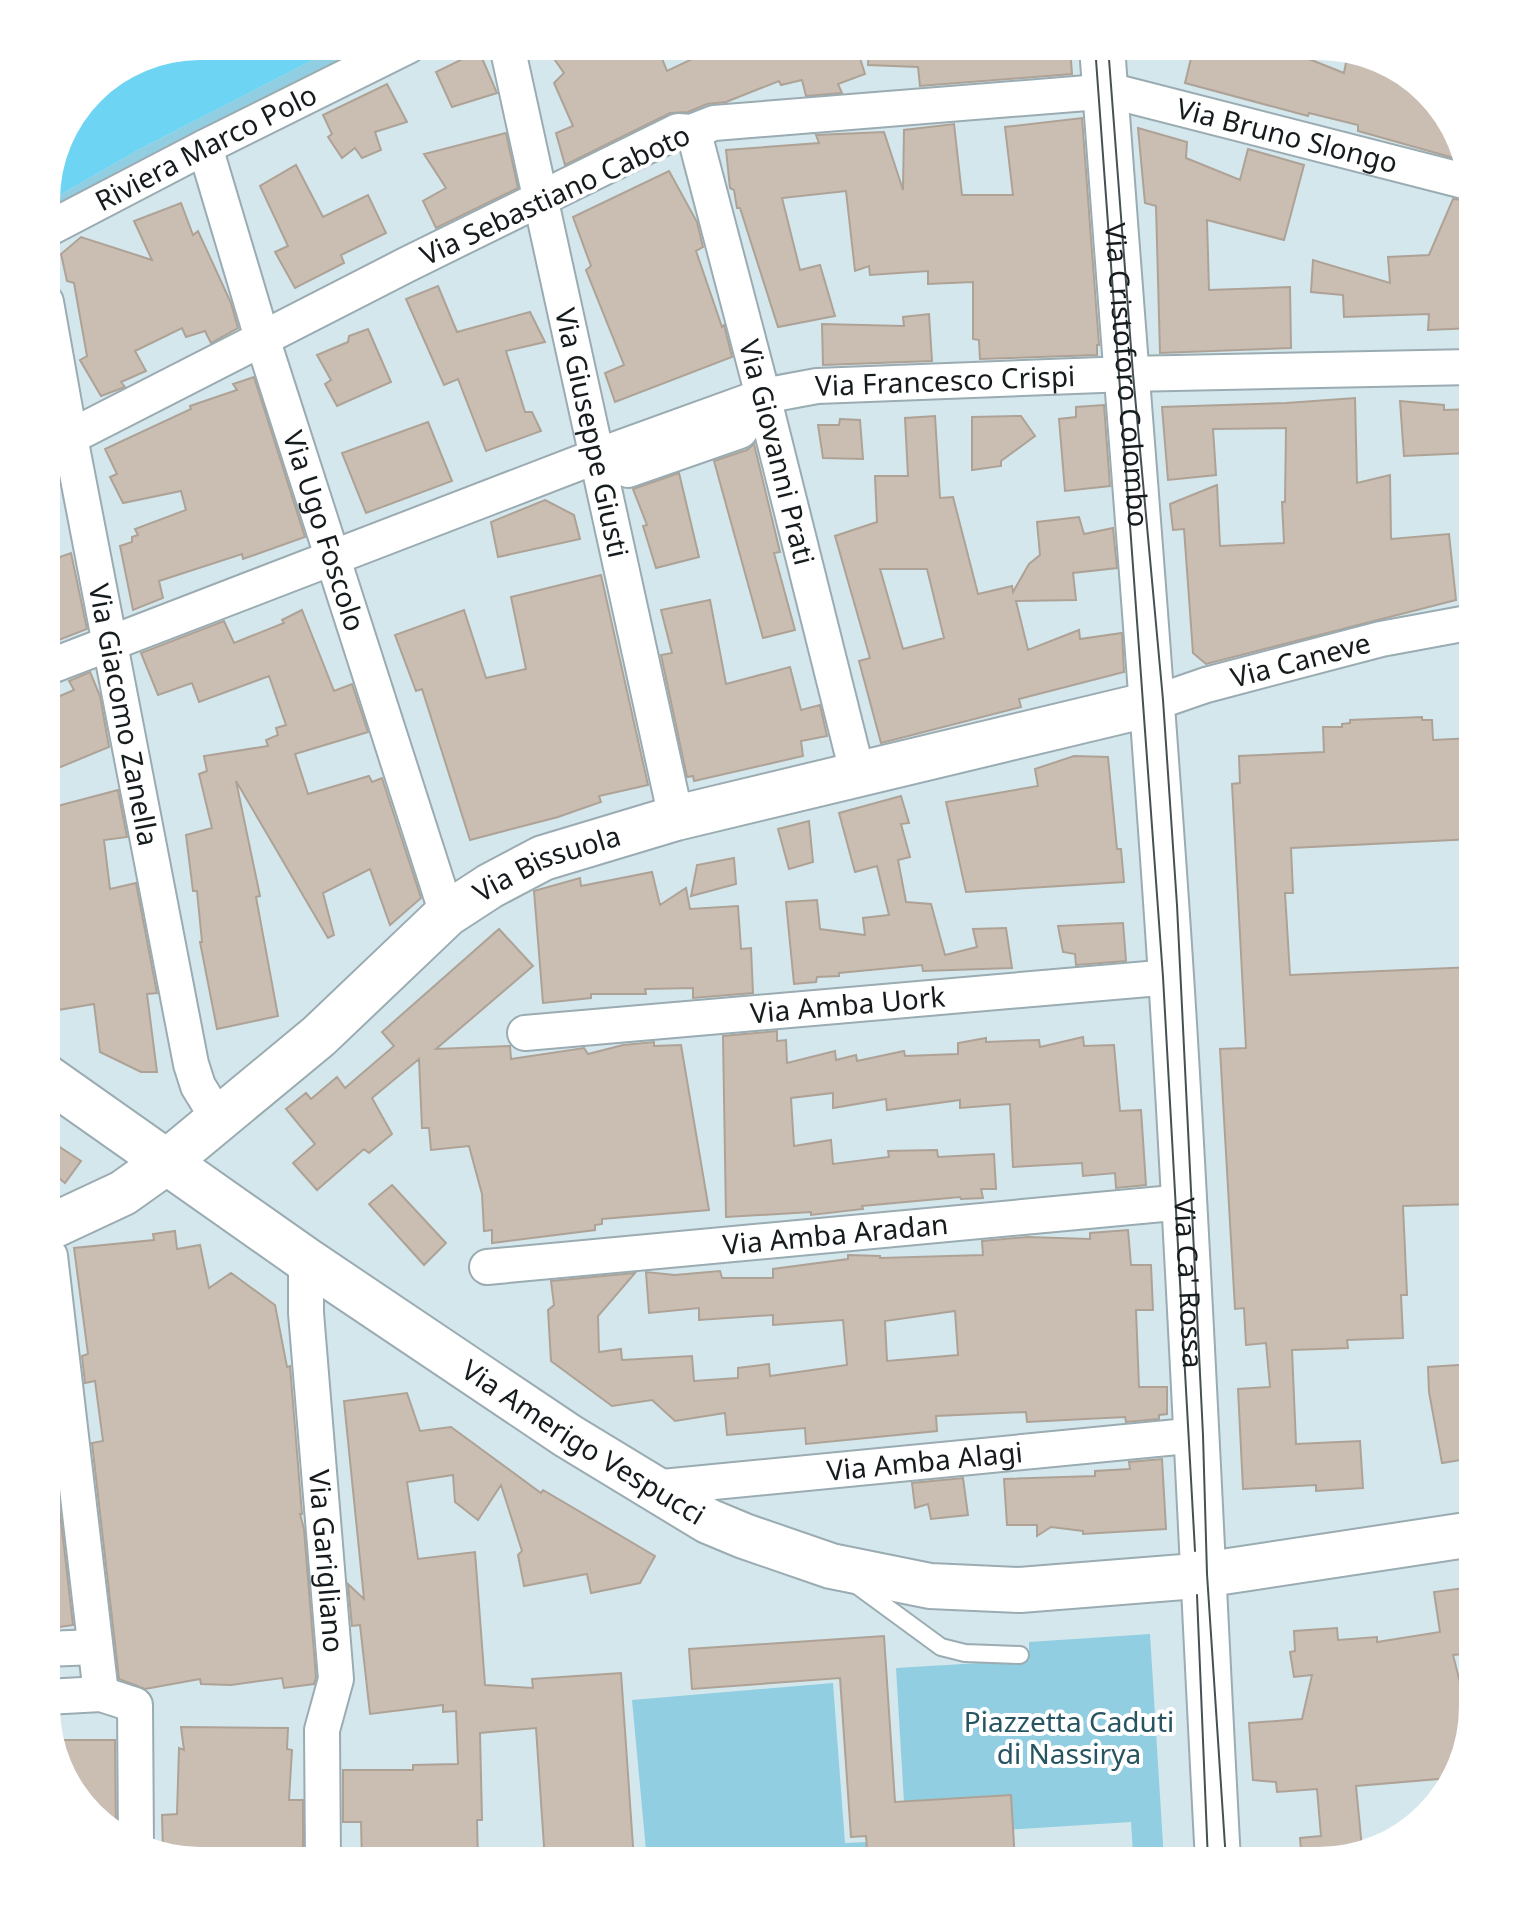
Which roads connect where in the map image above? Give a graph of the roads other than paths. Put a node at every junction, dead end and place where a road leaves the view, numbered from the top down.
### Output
1 (380, 60) edge
2 (510, 60) edge
3 (1103, 60) edge
4 (1105, 91) junction
5 (691, 132) junction
6 (205, 147) junction
7 (1457, 179) edge
8 (540, 198) junction
9 (60, 223) edge
10 (262, 338) junction
11 (1459, 367) edge
12 (1127, 374) junction
13 (763, 396) junction
14 (60, 441) edge
15 (60, 450) edge
16 (597, 456) junction
17 (332, 558) junction
18 (1459, 627) edge
19 (109, 643) junction
20 (60, 662) edge
21 (1151, 704) junction
22 (858, 776) junction
23 (676, 818) junction
24 (447, 914) junction
25 (1171, 977) junction
26 (525, 1033) dead end
27 (60, 1087) edge
28 (219, 1120) junction
29 (168, 1161) junction
30 (1184, 1202) junction
31 (60, 1234) edge
32 (306, 1260) junction
33 (487, 1267) dead end
34 (60, 1345) edge
35 (1198, 1435) junction
36 (652, 1488) junction
37 (1459, 1536) edge
38 (831, 1566) junction
39 (1201, 1575) junction
40 (95, 1647) junction
41 (60, 1648) edge
42 (1020, 1655) dead end
43 (101, 1694) junction
44 (60, 1696) edge
45 (136, 1832) edge
46 (323, 1847) edge
47 (1217, 1847) edge

1 - 6 street, Riviera Marco Polo
2 - 8 street, Via Giuseppe Giusti
3 - 4 street, Via Cristoforo Colombo
4 - 5 street, Via Sebastiano Caboto
4 - 7 street, Via Bruno Slongo
4 - 12 street, Via Cristoforo Colombo
5 - 8 street, Via Sebastiano Caboto
5 - 13 street, Via Giovanni Prati
6 - 9 street, Riviera Marco Polo
6 - 10 street, Via Ugo Foscolo
8 - 10 street, Via Sebastiano Caboto
8 - 16 street, Via Giuseppe Giusti
10 - 14 street, Via Sebastiano Caboto
10 - 17 street, Via Ugo Foscolo
11 - 12 street, Via Francesco Crispi
12 - 13 street, Via Francesco Crispi
12 - 21 street, Via Cristoforo Colombo
13 - 16 street, Via Francesco Crispi
13 - 22 street, Via Giovanni Prati
15 - 19 street, Via Giacomo Zanella
16 - 17 street
16 - 23 street, Via Giuseppe Giusti
17 - 19 street
17 - 24 street, Via Ugo Foscolo
18 - 21 street, Via Caneve
19 - 20 street
19 - 28 street, Via Giacomo Zanella
21 - 22 street, Via Bissuola
21 - 25 street, Via Ca' Rossa
22 - 23 street, Via Bissuola
23 - 24 street, Via Bissuola
24 - 28 street, Via Bissuola
25 - 26 street, Via Amba Uork
25 - 30 street, Via Ca' Rossa
27 - 29 street, Via Amerigo Vespucci
28 - 29 street, Via Bissuola
29 - 31 street, Via Bissuola
29 - 32 street, Via Amerigo Vespucci
30 - 33 street, Via Amba Aradan
30 - 35 street, Via Ca' Rossa
32 - 36 street, Via Amerigo Vespucci
32 - 46 street, Via Garigliano
34 - 40 street
35 - 36 street, Via Amba Alagi
35 - 39 street, Via Ca' Rossa
36 - 38 street, Via Amerigo Vespucci
37 - 39 street, Via Amerigo Vespucci
38 - 39 street, Via Amerigo Vespucci
38 - 42 lane
39 - 47 street, Via Ca' Rossa
40 - 41 street
40 - 43 street
43 - 44 street
43 - 45 street

